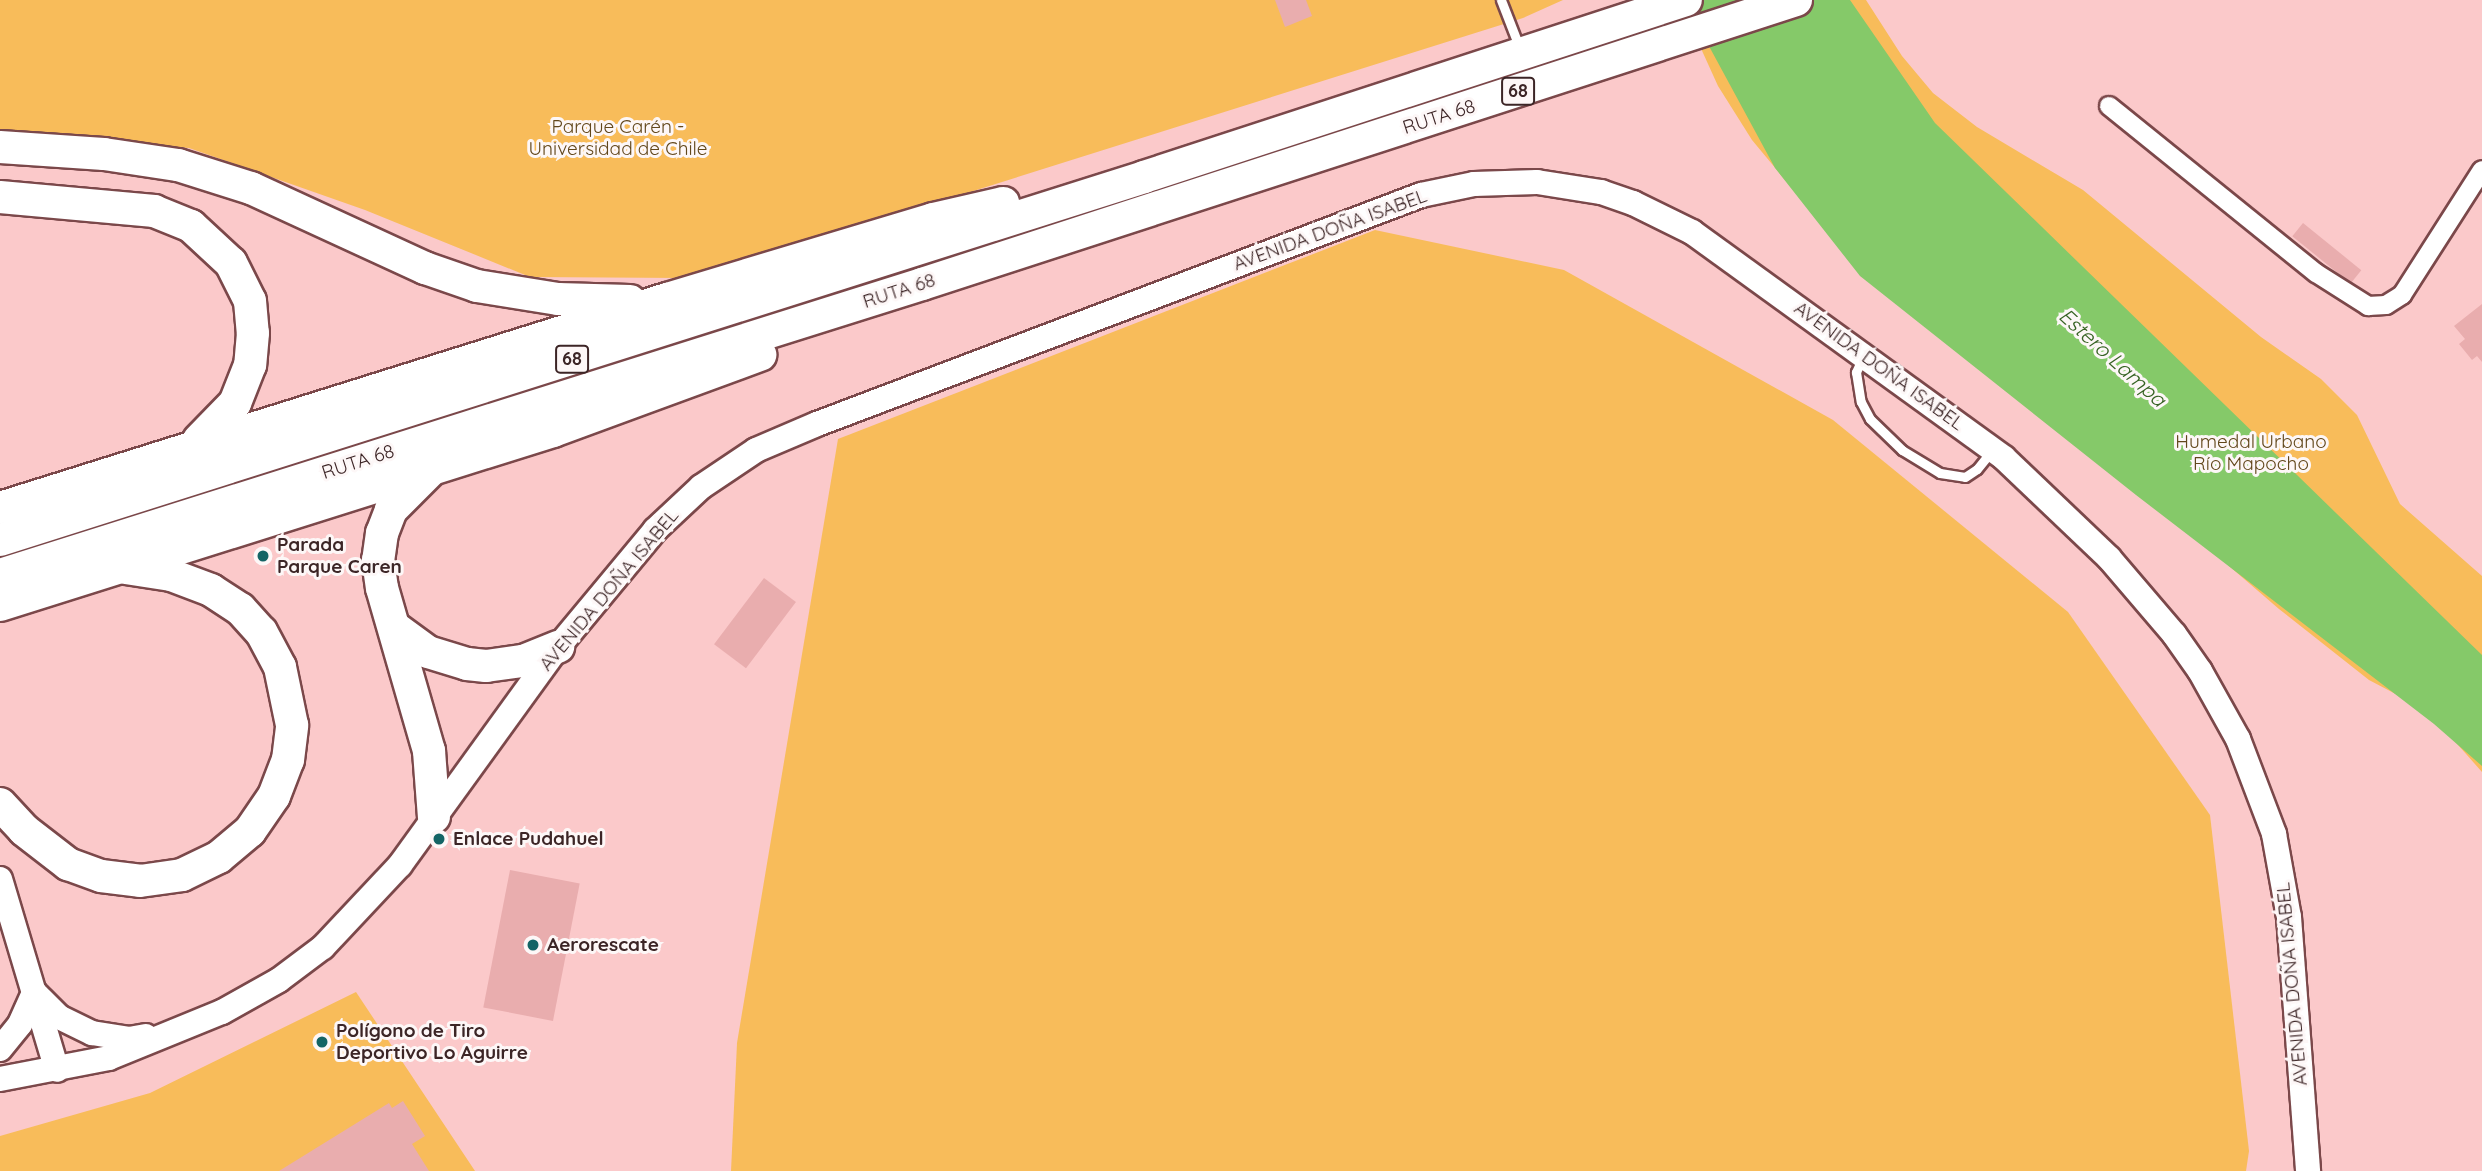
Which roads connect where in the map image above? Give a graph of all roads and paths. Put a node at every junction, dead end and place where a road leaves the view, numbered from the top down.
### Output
1 (1502, 0) edge
2 (1796, 0) edge
3 (1678, 3) edge
4 (1521, 54) junction
5 (2109, 106) dead end
6 (0, 147) edge
7 (2482, 170) edge
8 (1144, 177) junction
9 (0, 197) edge
10 (922, 284) junction
11 (667, 299) junction
12 (1863, 355) junction
13 (188, 447) junction
14 (1993, 449) junction
15 (435, 467) junction
16 (0, 508) edge
17 (0, 540) edge
18 (114, 568) junction
19 (0, 576) edge
20 (0, 605) edge
21 (394, 628) junction
22 (558, 647) junction
23 (0, 804) edge
24 (434, 817) junction
25 (0, 879) edge
26 (34, 992) junction
27 (168, 1034) junction
28 (0, 1049) edge
29 (57, 1070) junction
30 (0, 1079) edge
31 (2308, 1171) edge

1 - 4 lane
2 - 10 highway, RUTA 68 / 68
3 - 4 highway, RUTA 68 / 68
4 - 8 highway, RUTA 68 / 68
5 - 7 street
6 - 11 highway
8 - 11 highway
8 - 17 highway, RUTA 68 / 68
9 - 13 highway
10 - 15 highway
10 - 19 highway, RUTA 68 / 68
11 - 13 highway
12 - 14 street, AVENIDA DOÑA ISABEL
12 - 14 lane
12 - 22 street, AVENIDA DOÑA ISABEL
13 - 16 highway
14 - 31 street, AVENIDA DOÑA ISABEL
15 - 18 highway
15 - 21 highway
18 - 20 highway
18 - 23 highway
21 - 22 highway
21 - 24 highway
22 - 24 street, AVENIDA DOÑA ISABEL
24 - 27 street, AVENIDA DOÑA ISABEL
25 - 26 street
26 - 27 street
26 - 28 street
26 - 29 street
27 - 29 street, AVENIDA DOÑA ISABEL
29 - 30 street, AVENIDA DOÑA ISABEL

